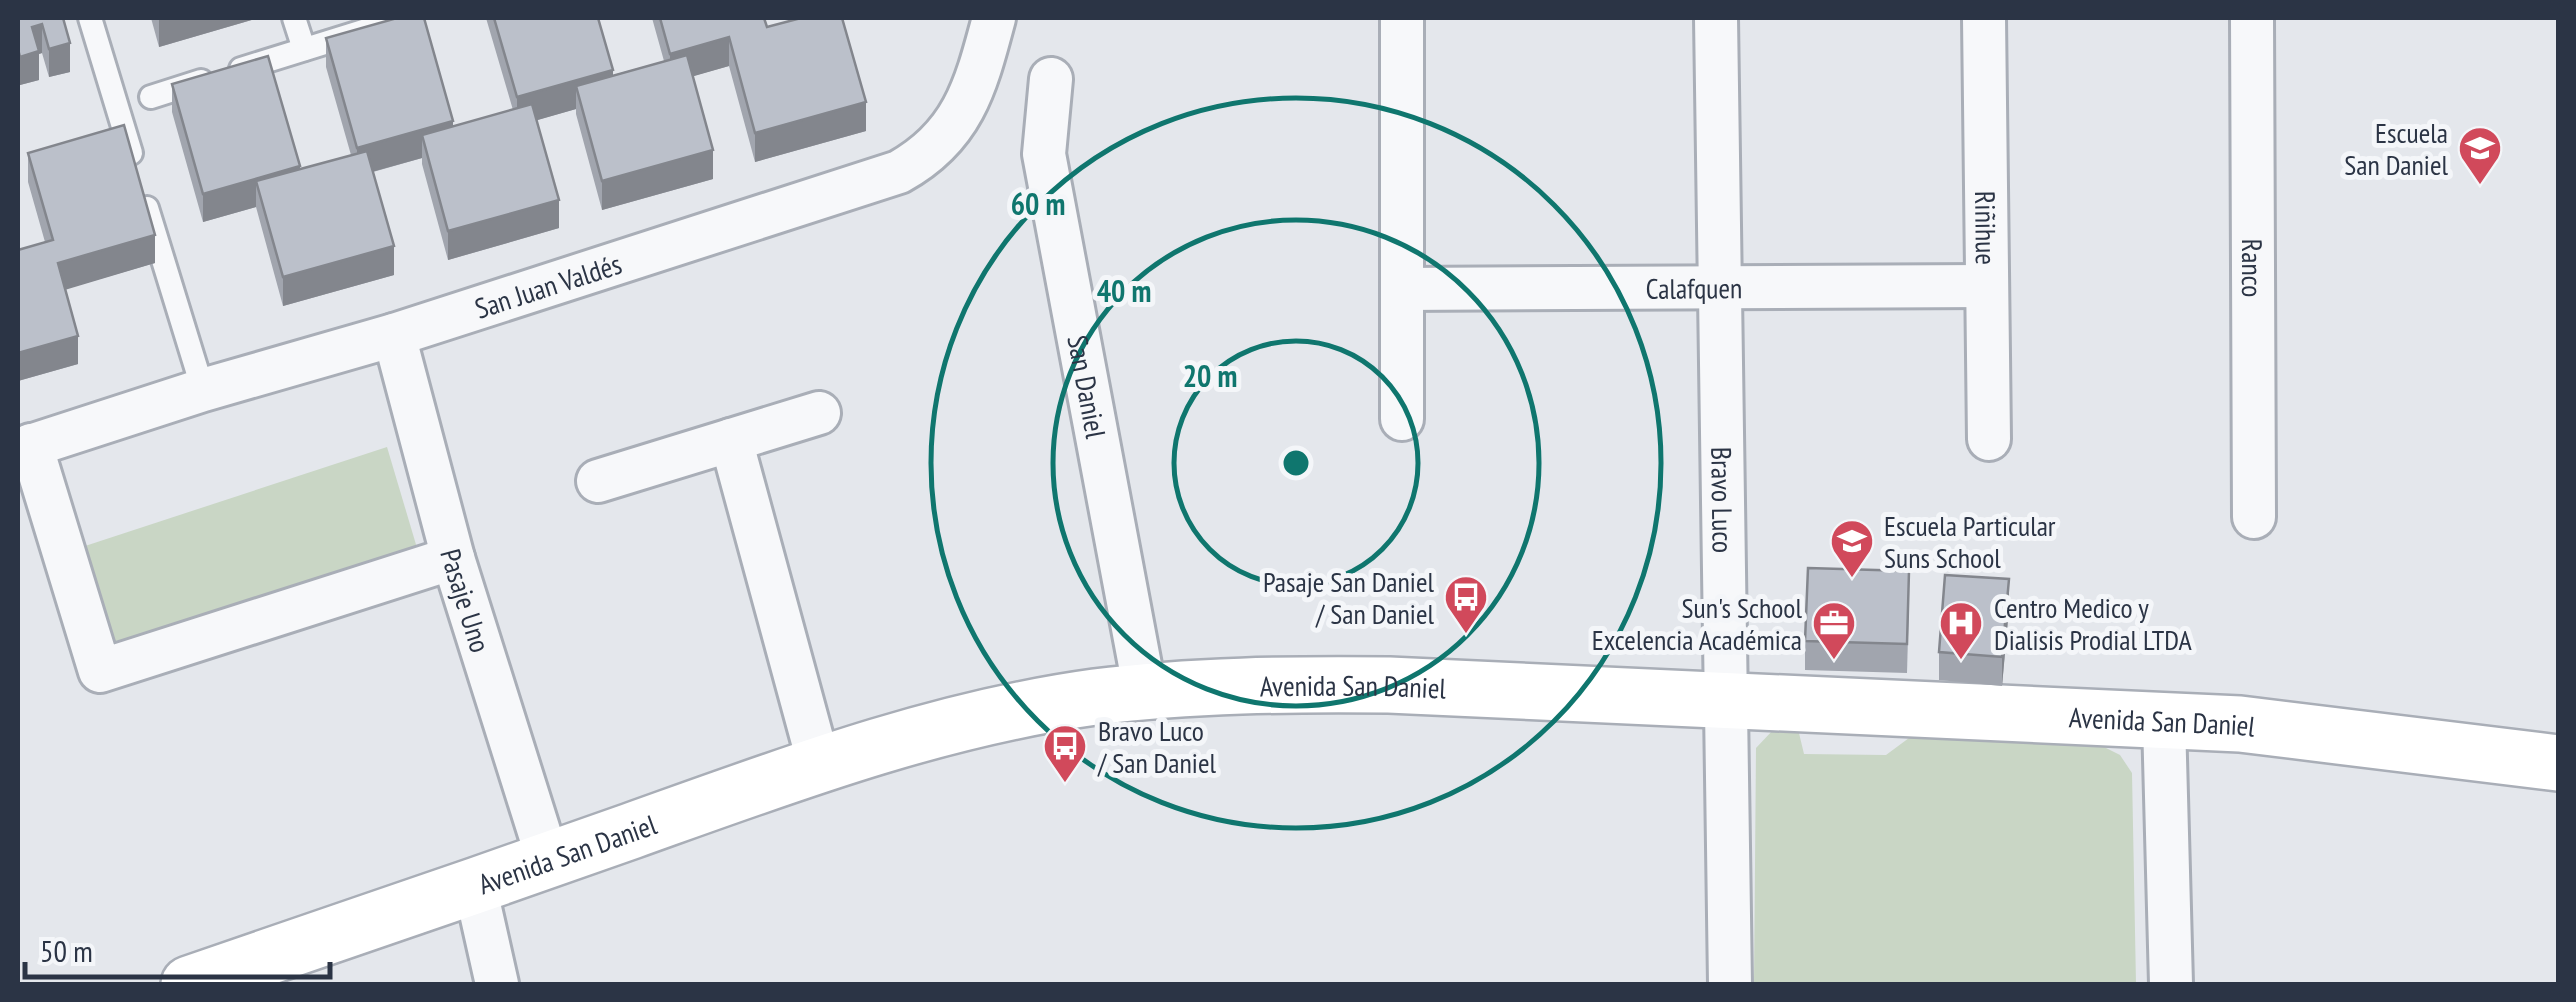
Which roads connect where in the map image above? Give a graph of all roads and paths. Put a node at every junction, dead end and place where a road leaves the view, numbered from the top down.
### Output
1 (90, 18) edge
2 (294, 18) edge
3 (405, 18) edge
4 (994, 18) edge
5 (1402, 18) edge
6 (1716, 18) edge
7 (1984, 18) edge
8 (2252, 18) edge
9 (304, 49) junction
10 (1052, 79) dead end
11 (151, 97) dead end
12 (1720, 286) junction
13 (1987, 286) junction
14 (1402, 290) junction
15 (394, 336) junction
16 (203, 390) junction
17 (820, 413) dead end
18 (1402, 419) dead end
19 (1988, 439) dead end
20 (731, 440) junction
21 (24, 448) edge
22 (598, 481) dead end
23 (2254, 517) dead end
24 (452, 558) junction
25 (1146, 692) junction
26 (1725, 702) junction
27 (2164, 721) junction
28 (2558, 763) edge
29 (819, 764) junction
30 (548, 860) junction
31 (476, 886) junction
32 (189, 984) edge
33 (497, 984) edge
34 (1730, 984) edge
35 (2171, 984) edge

1 - 16 lane
2 - 9 lane
3 - 9 lane
4 - 15 street, San Juan Valdés
5 - 14 street
6 - 12 street, Bravo Luco
7 - 13 street, Riñihue
8 - 23 street, Ranco
9 - 11 lane
10 - 25 street, San Daniel
12 - 13 street, Calafquen
12 - 14 street, Calafquen
12 - 26 street, Bravo Luco
13 - 19 street, Riñihue
14 - 18 street
15 - 16 street, San Juan Valdés
15 - 24 street, Pasaje Uno
16 - 21 street, San Juan Valdés
17 - 20 street
20 - 22 street
20 - 29 street
21 - 24 street
24 - 30 street, Pasaje Uno
25 - 26 street, Avenida San Daniel
25 - 29 street, Avenida San Daniel
26 - 27 street, Avenida San Daniel
26 - 34 street, Bravo Luco
27 - 28 street, Avenida San Daniel
27 - 35 street
29 - 30 street, Avenida San Daniel
30 - 31 street, Avenida San Daniel
31 - 32 street, Avenida San Daniel
31 - 33 street

